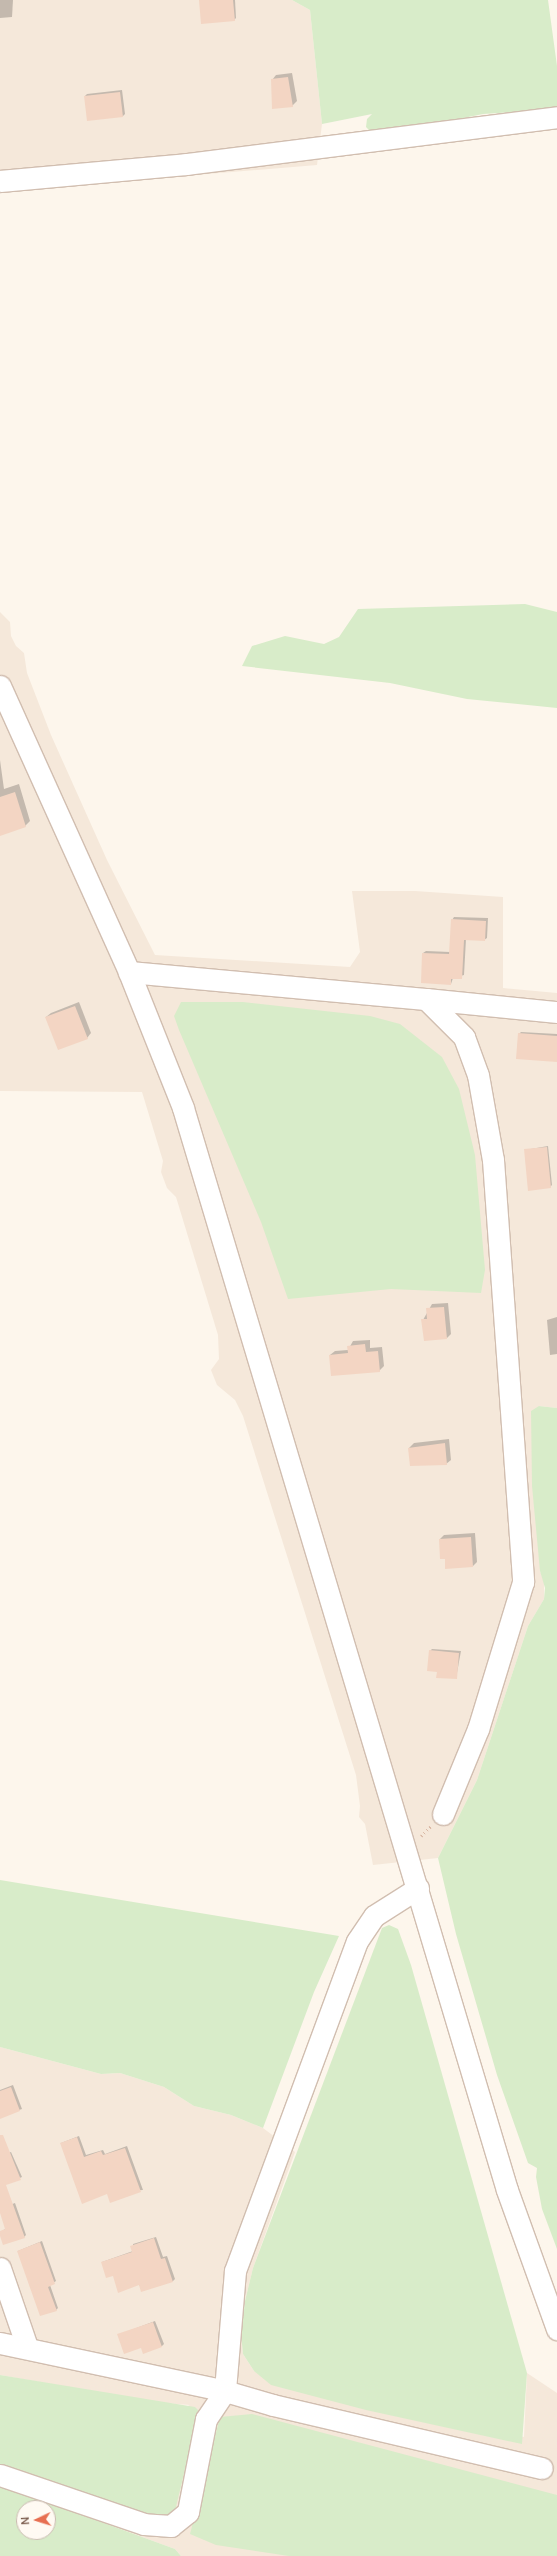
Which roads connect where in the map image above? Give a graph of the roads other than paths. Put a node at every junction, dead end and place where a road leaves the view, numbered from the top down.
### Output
1 (557, 117) edge
2 (0, 181) edge
3 (0, 686) edge
4 (129, 972) junction
5 (426, 998) junction
6 (557, 1012) edge
7 (443, 1814) road end
8 (418, 1888) junction
9 (0, 2268) edge
10 (557, 2329) edge
11 (0, 2343) edge
12 (27, 2347) junction
13 (225, 2391) junction
14 (542, 2468) dead end
15 (0, 2475) edge

1 - 2 street
3 - 4 street
4 - 5 street
4 - 8 street
5 - 6 street
5 - 7 street
8 - 10 street
8 - 13 street
9 - 12 street
11 - 12 street
12 - 13 street
13 - 14 street
13 - 15 street

